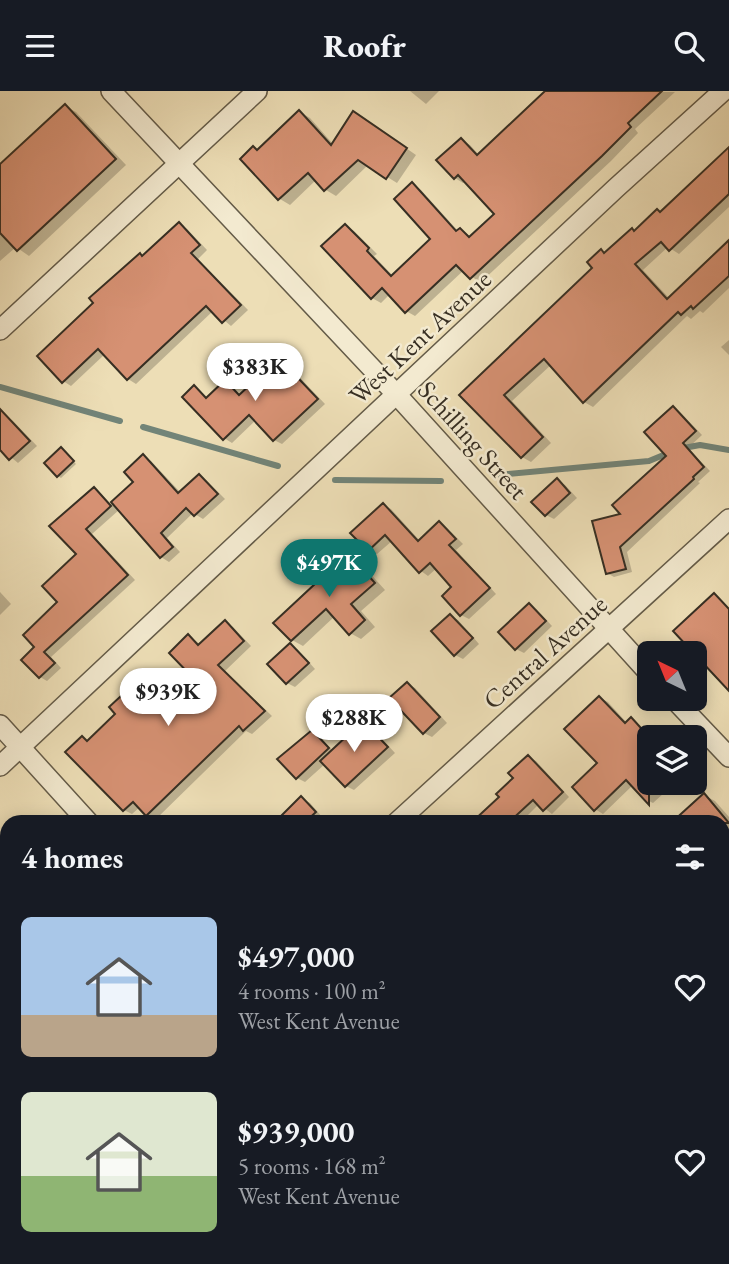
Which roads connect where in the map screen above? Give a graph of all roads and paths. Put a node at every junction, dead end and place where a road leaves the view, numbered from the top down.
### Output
1 (111, 91) edge
2 (257, 91) edge
3 (723, 91) edge
4 (179, 163) junction
5 (0, 330) edge
6 (397, 395) junction
7 (729, 519) edge
8 (608, 630) junction
9 (637, 661) edge
10 (685, 711) edge
11 (0, 725) edge
12 (20, 747) junction
13 (729, 757) edge
14 (0, 766) edge
15 (82, 815) edge
16 (405, 815) edge

1 - 4 street, Schilling Street
2 - 4 street
3 - 6 street, West Kent Avenue
4 - 5 street
4 - 6 street, Schilling Street
6 - 8 street, Schilling Street
6 - 12 street, West Kent Avenue
7 - 8 street, Central Avenue
8 - 9 street, Schilling Street
8 - 16 street, Central Avenue
10 - 13 street
11 - 12 street
12 - 14 street, West Kent Avenue
12 - 15 street

